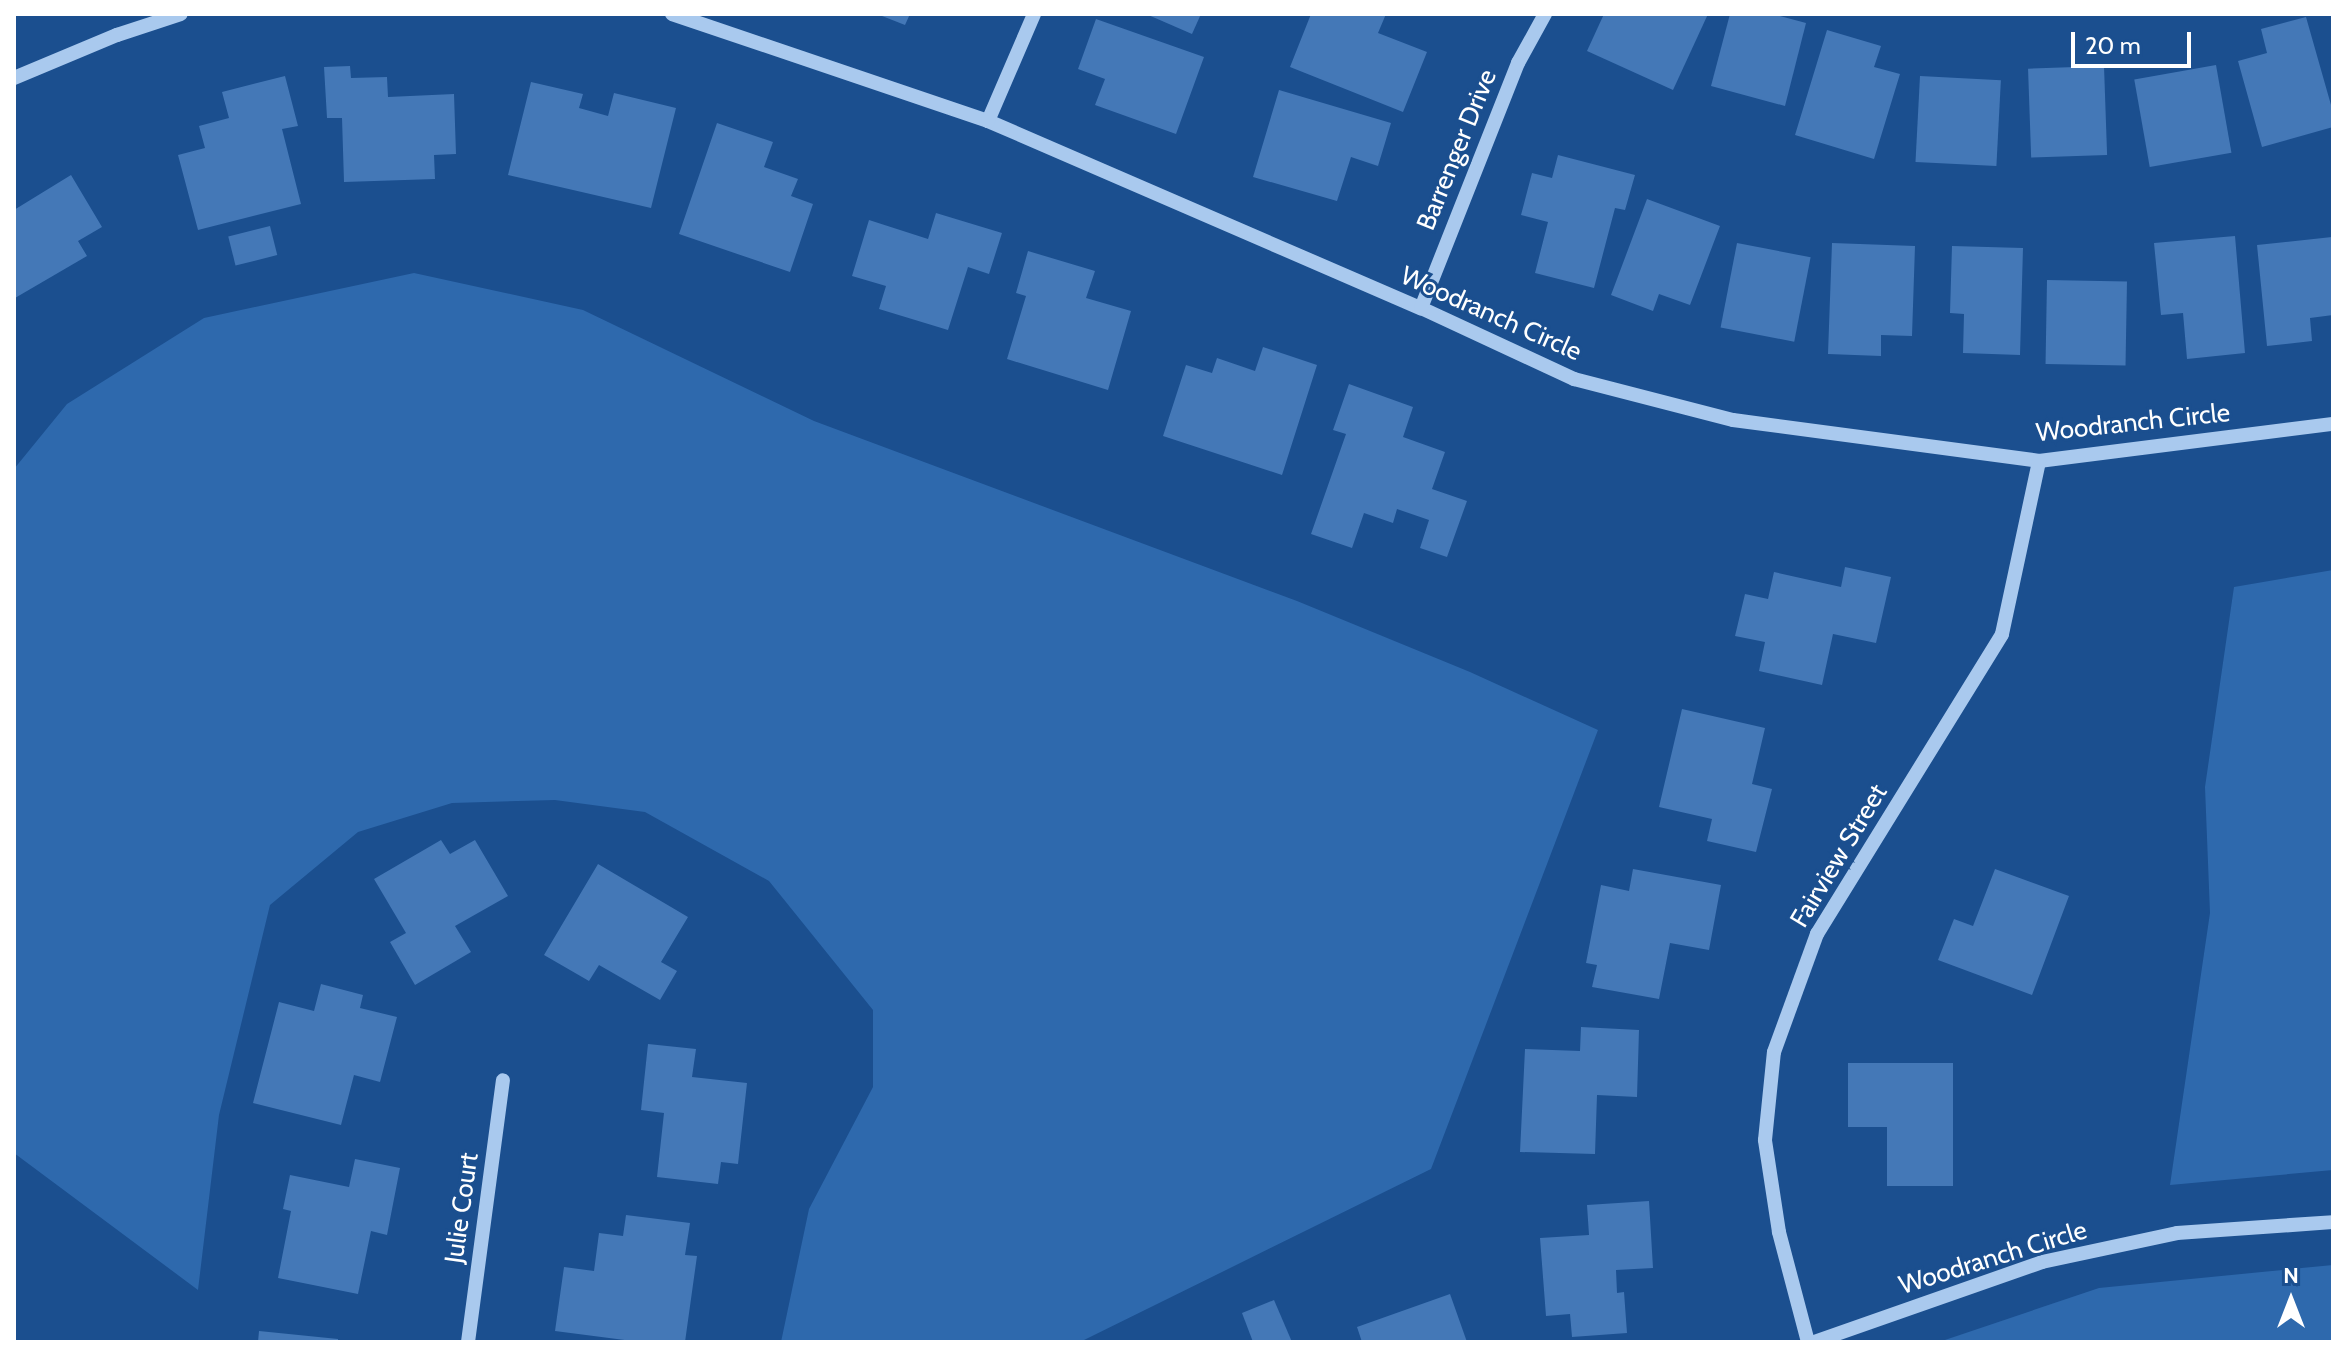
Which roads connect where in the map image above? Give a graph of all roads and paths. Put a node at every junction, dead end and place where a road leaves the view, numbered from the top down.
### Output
1 (181, 14) edge
2 (672, 14) edge
3 (1034, 14) edge
4 (1545, 14) edge
5 (14, 78) edge
6 (988, 121) junction
7 (1421, 308) junction
8 (2333, 424) edge
9 (2039, 461) junction
10 (503, 1080) dead end
11 (2333, 1222) edge
12 (468, 1342) edge
13 (1811, 1342) edge

1 - 5 street
2 - 6 street, Woodranch Circle
3 - 6 street
4 - 7 street, Barrenger Drive
6 - 7 street, Woodranch Circle
7 - 9 street, Woodranch Circle
8 - 9 street, Woodranch Circle
9 - 13 street, Fairview Street
10 - 12 street, Julie Court
11 - 13 street, Woodranch Circle

